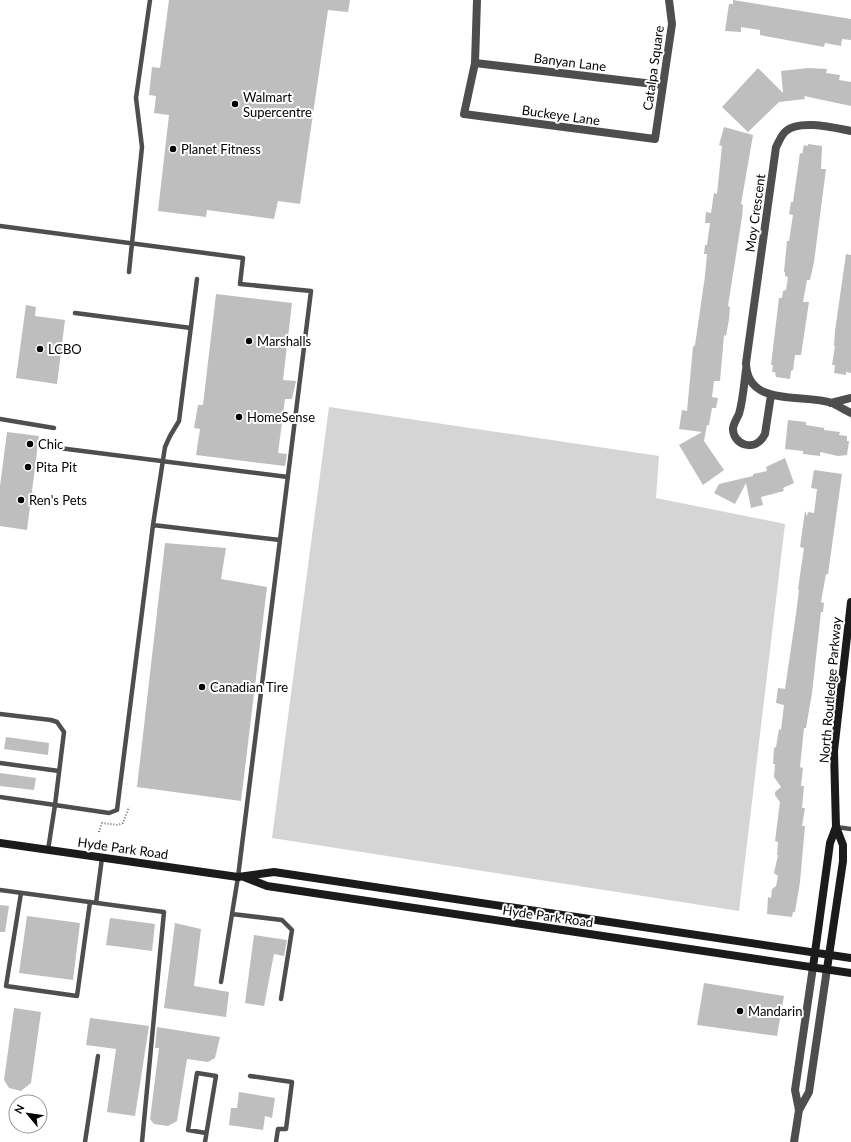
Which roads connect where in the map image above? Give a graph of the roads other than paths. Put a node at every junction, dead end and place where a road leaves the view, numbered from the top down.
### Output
1 (150, 0) edge
2 (477, 0) edge
3 (669, 0) edge
4 (475, 63) junction
5 (662, 85) junction
6 (851, 131) edge
7 (655, 139) joint
8 (0, 226) edge
9 (132, 243) junction
10 (129, 272) dead end
11 (197, 279) dead end
12 (75, 313) dead end
13 (190, 328) junction
14 (746, 368) junction
15 (771, 395) junction
16 (851, 398) edge
17 (831, 403) junction
18 (851, 413) edge
19 (0, 419) edge
20 (54, 428) dead end
21 (51, 447) dead end
22 (163, 461) junction
23 (288, 477) junction
24 (153, 525) junction
25 (280, 540) junction
26 (851, 602) edge
27 (0, 714) edge
28 (0, 763) edge
29 (59, 771) junction
30 (0, 797) edge
31 (55, 805) junction
32 (836, 827) junction
33 (851, 830) edge
34 (0, 843) edge
35 (48, 850) junction
36 (102, 858) junction
37 (241, 877) junction
38 (0, 890) edge
39 (21, 893) junction
40 (90, 902) junction
41 (96, 903) junction
42 (232, 914) junction
43 (815, 952) junction
44 (830, 954) junction
45 (851, 958) edge
46 (813, 967) junction
47 (827, 969) junction
48 (851, 973) edge
49 (221, 982) dead end
50 (282, 999) dead end
51 (98, 1056) dead end
52 (250, 1076) dead end
53 (799, 1110) junction
54 (206, 1133) junction
55 (85, 1142) edge
56 (142, 1142) edge
57 (205, 1142) edge
58 (276, 1142) edge
59 (794, 1142) edge

1 - 9 lane
2 - 4 street
3 - 5 street, Catalpa Square
4 - 5 street, Banyan Lane
4 - 7 street, Buckeye Lane
5 - 7 street, Catalpa Square
6 - 14 street, Moy Crescent
8 - 9 lane
9 - 10 lane
9 - 23 lane
11 - 13 lane
12 - 13 lane
13 - 22 lane
14 - 15 street
14 - 15 street, Moy Crescent
15 - 17 street
16 - 17 street
17 - 18 street
19 - 20 lane
21 - 22 lane
22 - 23 lane
22 - 24 lane
23 - 25 lane
24 - 25 lane
24 - 31 lane
25 - 37 lane
26 - 32 main road, North Routledge Parkway
27 - 29 lane
28 - 29 lane
29 - 31 lane
30 - 31 lane
31 - 35 lane
32 - 33 lane
32 - 43 main road, North Routledge Parkway
32 - 44 main road, North Routledge Parkway
34 - 35 main road, Hyde Park Road
35 - 36 main road, Hyde Park Road
36 - 37 main road, Hyde Park Road
36 - 41 lane
37 - 42 lane
37 - 43 main road, Hyde Park Road
37 - 46 main road, Hyde Park Road
38 - 39 lane
39 - 40 lane
39 - 40 lane
40 - 41 lane
41 - 56 lane
42 - 49 lane
42 - 50 lane
43 - 44 main road, Hyde Park Road
43 - 46 main road, North Routledge Parkway
44 - 45 main road, Hyde Park Road
44 - 47 main road, North Routledge Parkway
46 - 47 main road, Hyde Park Road
46 - 53 street
47 - 48 main road, Hyde Park Road
47 - 53 street
51 - 55 lane
52 - 58 lane
53 - 59 street
54 - 54 lane
54 - 57 lane

